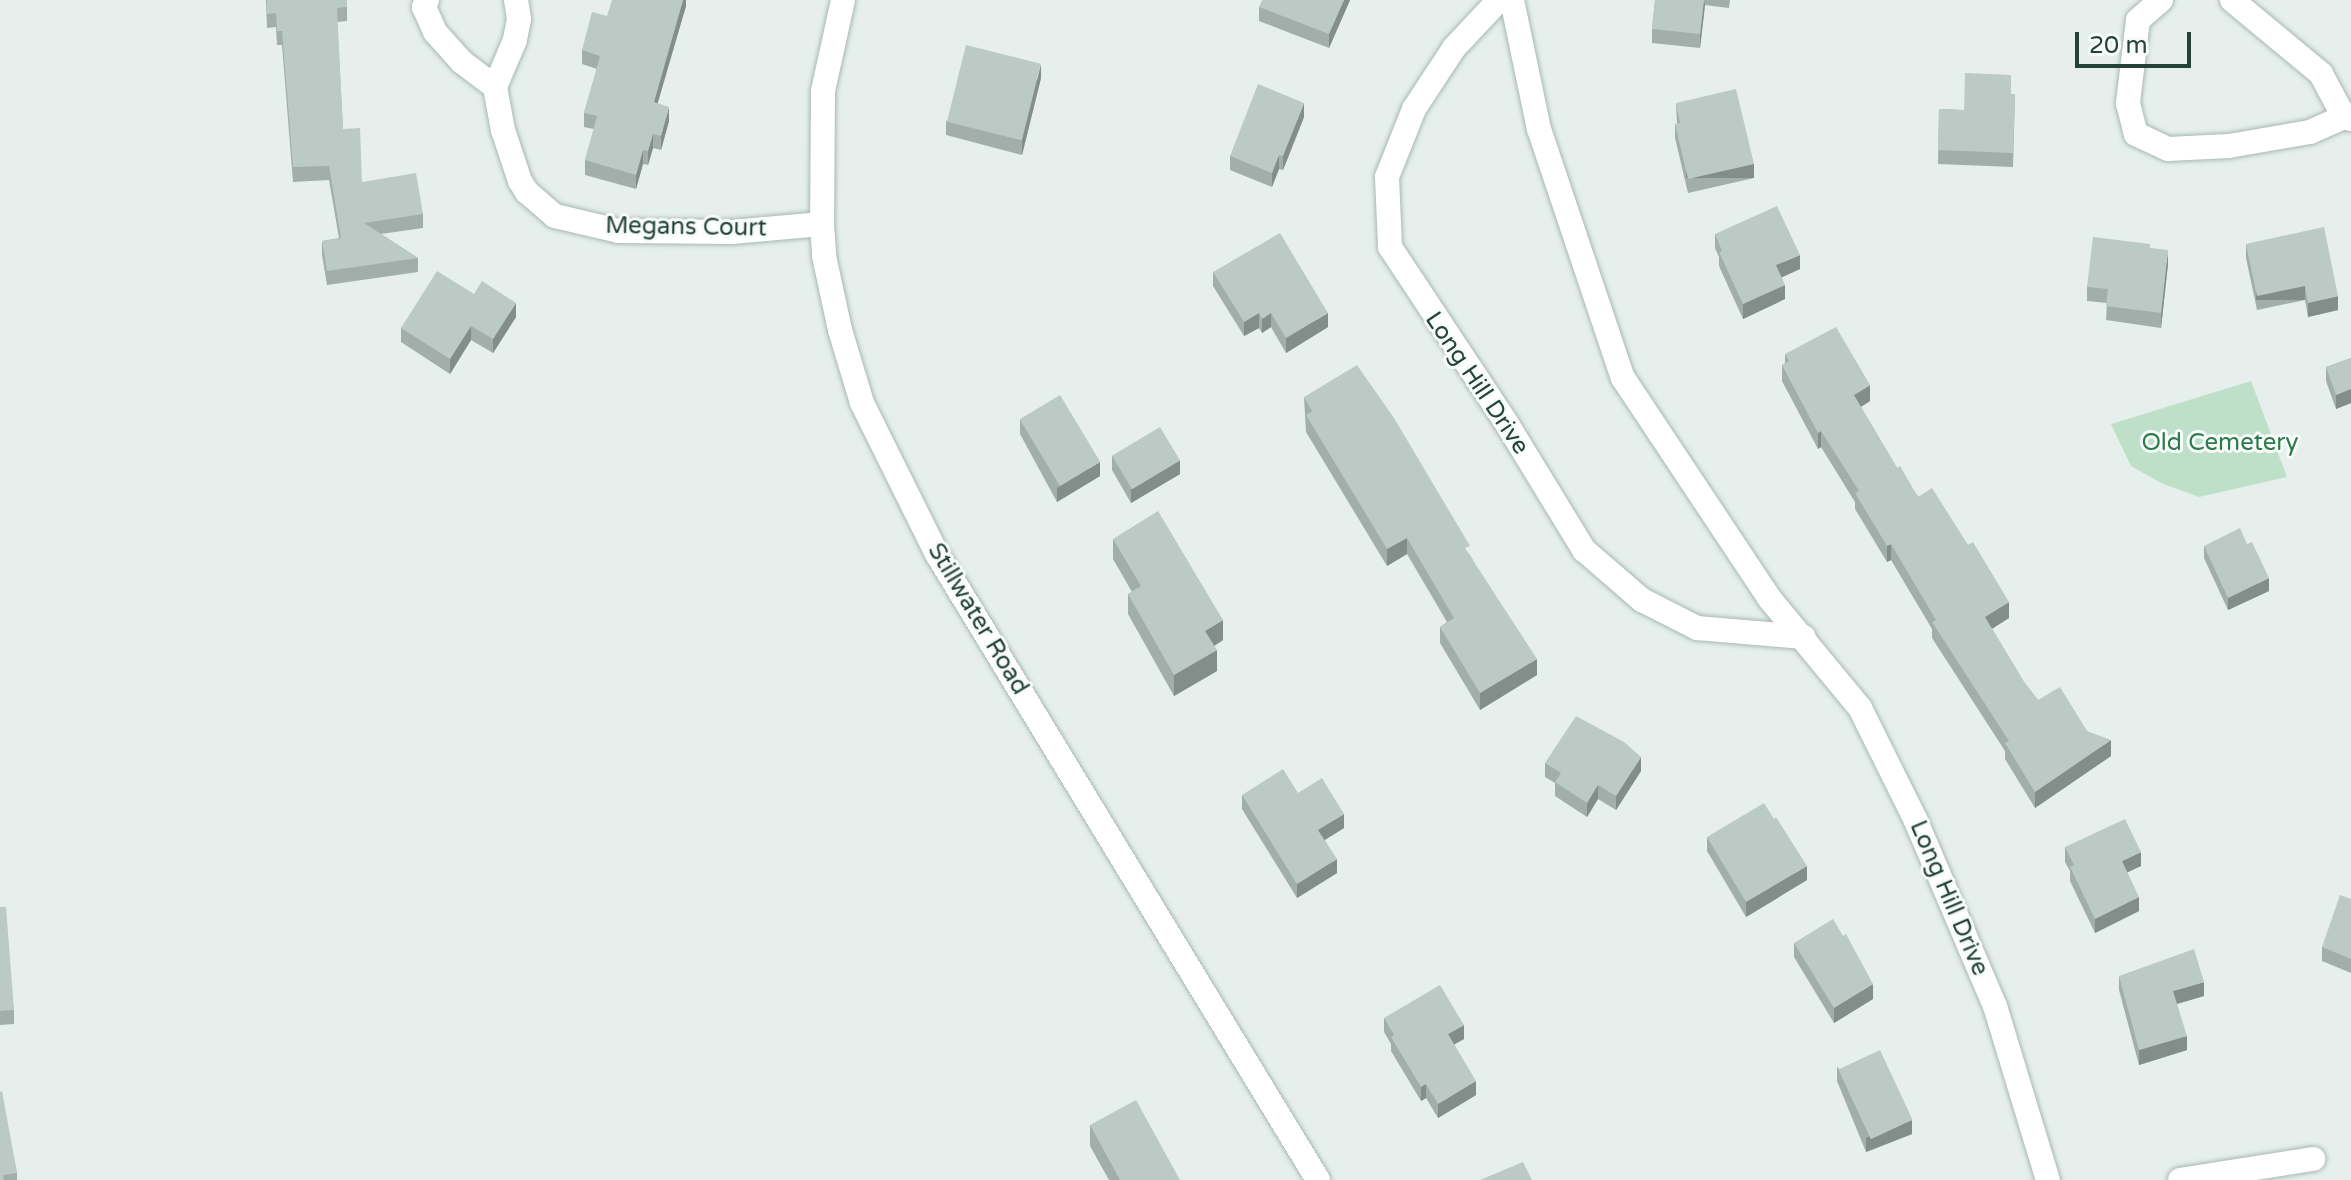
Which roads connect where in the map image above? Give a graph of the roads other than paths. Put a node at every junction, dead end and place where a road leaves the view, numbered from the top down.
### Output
1 (427, 0) edge
2 (516, 0) edge
3 (843, 0) edge
4 (1499, 0) edge
5 (1512, 0) edge
6 (2161, 0) edge
7 (2232, 0) edge
8 (495, 87) junction
9 (2348, 118) edge
10 (822, 224) junction
11 (1804, 637) junction
12 (2313, 1159) dead end
13 (1318, 1180) edge
14 (2048, 1180) edge
15 (2180, 1180) edge

1 - 8 street
2 - 8 street
3 - 10 street, Stillwater Road
4 - 11 street, Long Hill Drive
5 - 11 street, Long Hill Drive
6 - 9 street
7 - 9 street
8 - 10 street, Megans Court
10 - 13 street, Stillwater Road
11 - 14 street, Long Hill Drive
12 - 15 street

